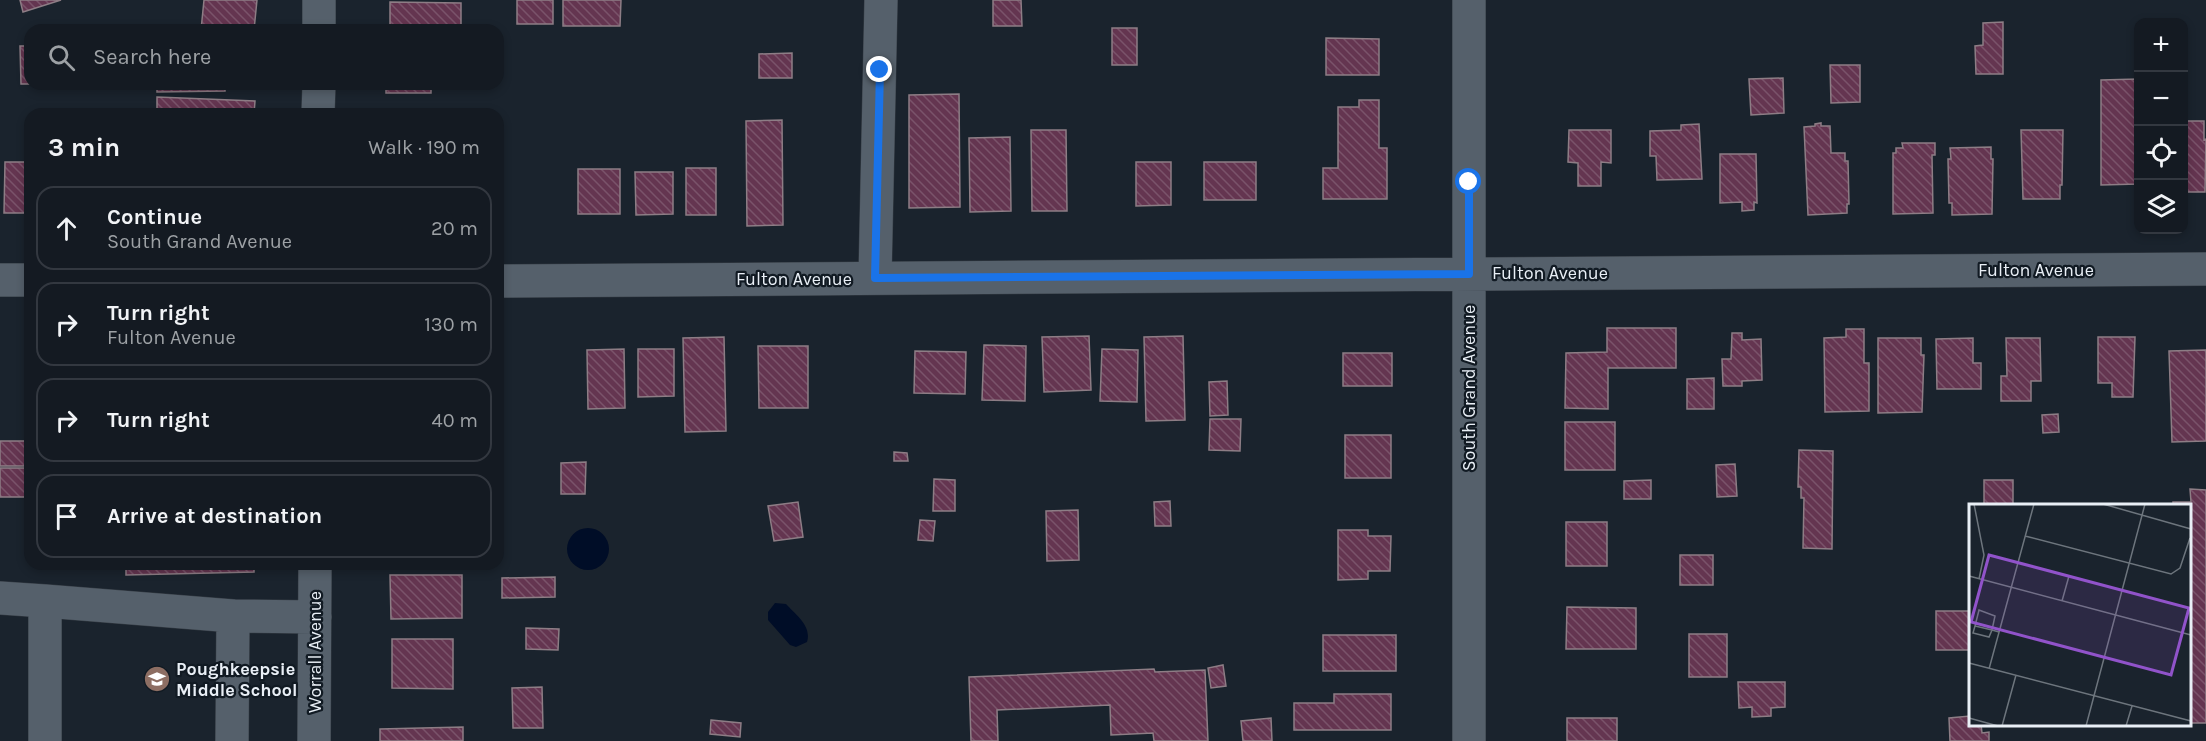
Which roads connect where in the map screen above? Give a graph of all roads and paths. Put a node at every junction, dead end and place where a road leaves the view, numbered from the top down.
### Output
1 (319, 0) edge
2 (881, 0) edge
3 (1469, 0) edge
4 (319, 24) edge
5 (318, 90) edge
6 (318, 108) edge
7 (2206, 269) edge
8 (1469, 274) junction
9 (875, 278) junction
10 (0, 280) edge
11 (24, 280) edge
12 (504, 281) edge
13 (315, 570) edge
14 (0, 598) edge
15 (45, 601) junction
16 (233, 616) junction
17 (315, 618) junction
18 (45, 741) edge
19 (232, 741) edge
20 (314, 741) edge
21 (1469, 741) edge

1 - 4 street
2 - 9 street
3 - 8 street, South Grand Avenue
5 - 6 street
7 - 8 street, Fulton Avenue
8 - 9 street, Fulton Avenue
8 - 21 street, South Grand Avenue
9 - 12 street, Fulton Avenue
10 - 11 street
13 - 17 street, Worrall Avenue
14 - 15 street
15 - 16 street
15 - 18 street
16 - 17 street
16 - 19 street
17 - 20 street, Worrall Avenue

